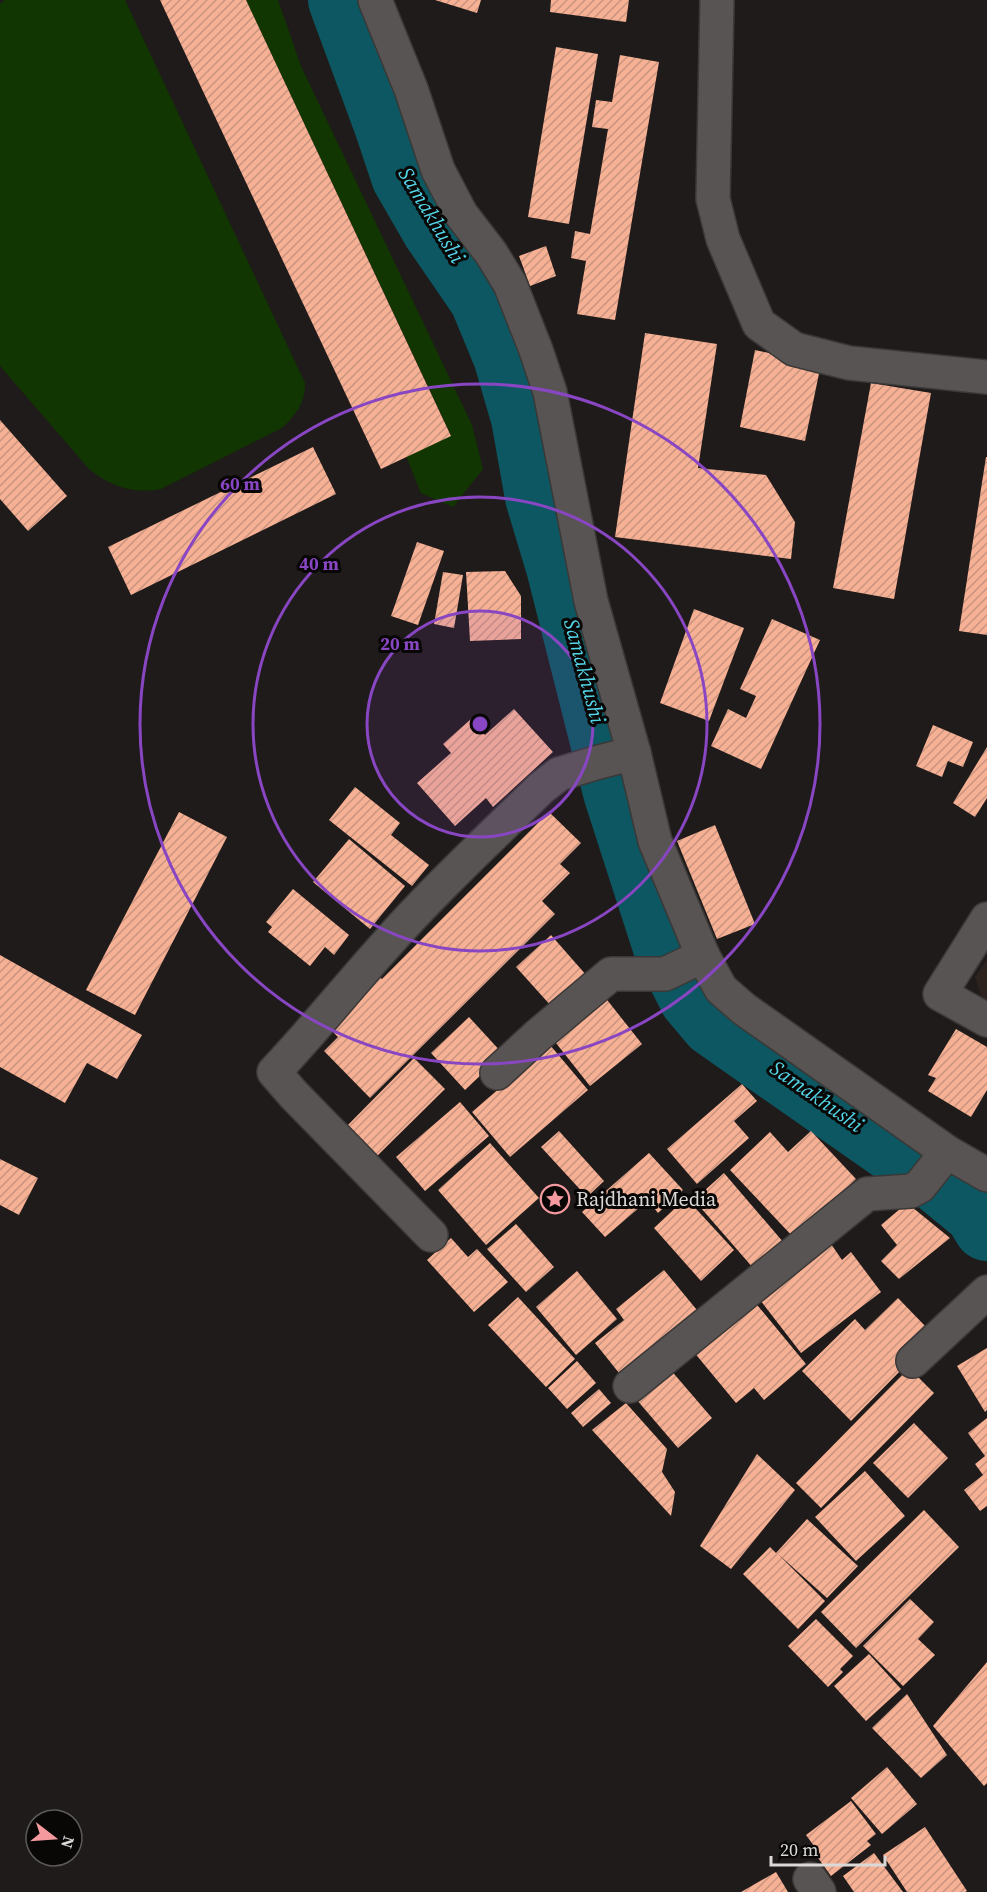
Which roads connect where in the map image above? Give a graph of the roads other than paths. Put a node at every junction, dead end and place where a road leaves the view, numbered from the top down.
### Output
1 (375, 0) edge
2 (717, 0) edge
3 (987, 377) edge
4 (618, 757) junction
5 (987, 919) edge
6 (686, 964) junction
7 (987, 1020) edge
8 (497, 1073) dead end
9 (936, 1166) junction
10 (987, 1175) edge
11 (431, 1235) dead end
12 (987, 1292) edge
13 (913, 1361) dead end
14 (630, 1386) dead end

1 - 4 street
2 - 3 street
4 - 6 street
4 - 11 street
5 - 7 street
6 - 8 street
6 - 9 street
9 - 10 street
9 - 14 street
12 - 13 street

